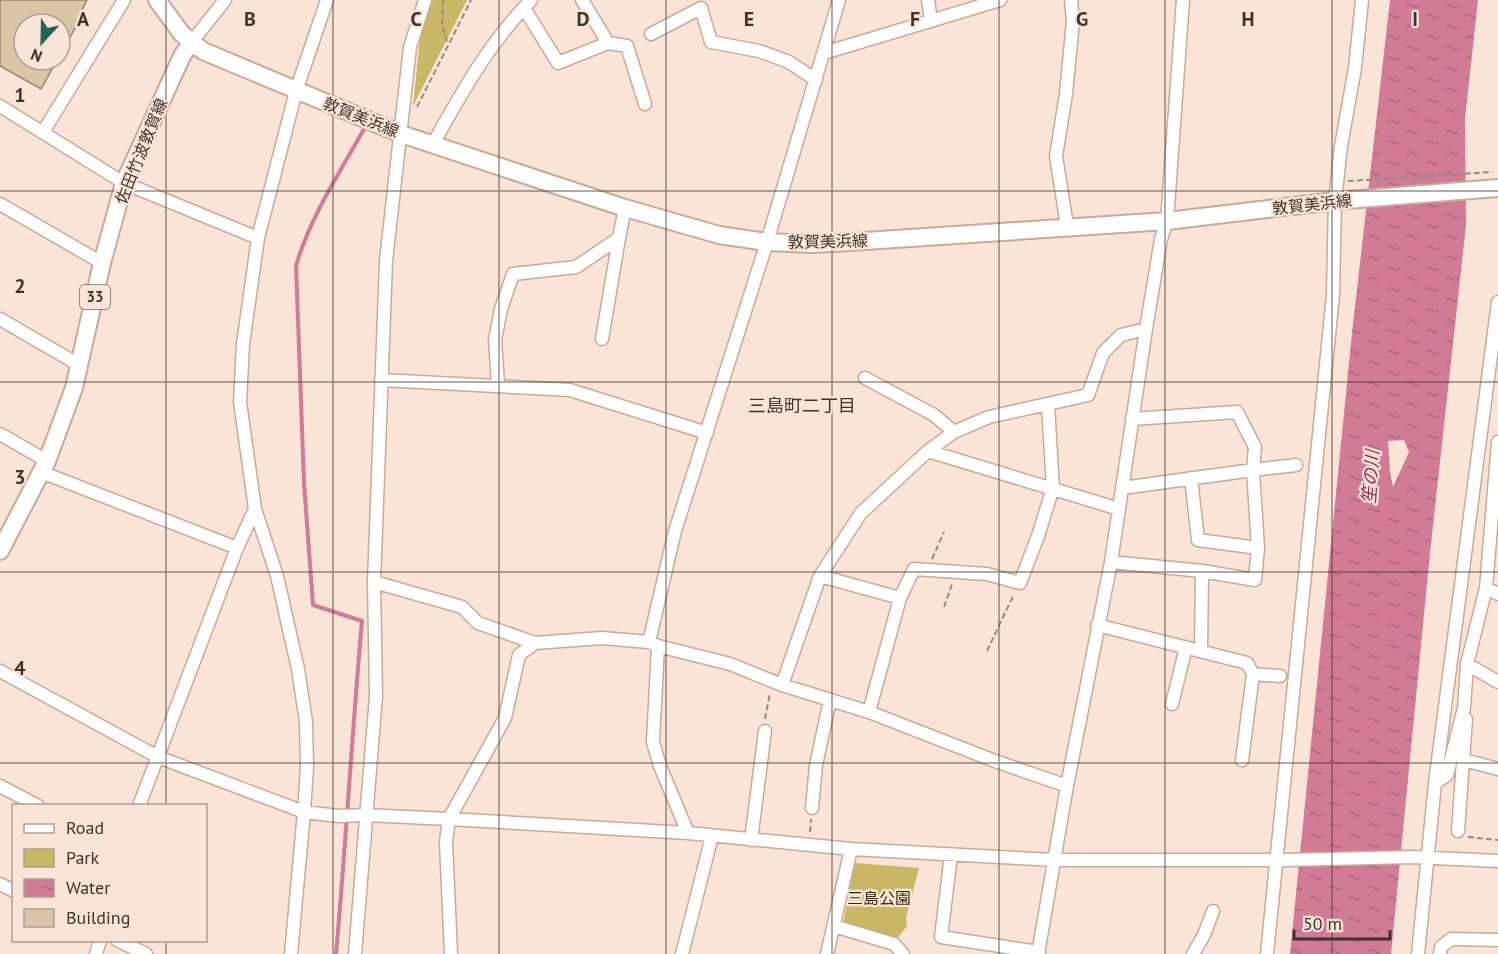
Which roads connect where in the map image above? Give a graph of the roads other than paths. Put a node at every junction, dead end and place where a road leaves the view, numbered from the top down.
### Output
1 (124, 0) edge
2 (157, 0) edge
3 (211, 0) edge
4 (225, 0) edge
5 (327, 0) edge
6 (425, 0) edge
7 (582, 0) edge
8 (839, 0) edge
9 (928, 0) edge
10 (1000, 0) edge
11 (1071, 0) edge
12 (1183, 0) edge
13 (1362, 0) edge
14 (527, 4) edge
15 (932, 21) junction
16 (207, 22) junction
17 (651, 34) dead end
18 (191, 43) junction
19 (608, 43) junction
20 (824, 53) junction
21 (816, 80) junction
22 (297, 91) junction
23 (645, 104) dead end
24 (0, 106) edge
25 (43, 132) junction
26 (401, 134) junction
27 (433, 144) junction
28 (124, 183) junction
29 (1498, 188) edge
30 (1335, 201) junction
31 (0, 204) edge
32 (625, 208) junction
33 (1167, 220) junction
34 (1067, 226) junction
35 (258, 238) junction
36 (619, 238) junction
37 (767, 242) junction
38 (102, 263) junction
39 (1498, 302) edge
40 (0, 318) edge
41 (1146, 329) junction
42 (602, 339) dead end
43 (81, 366) junction
44 (865, 378) dead end
45 (381, 380) junction
46 (498, 384) junction
47 (1048, 405) junction
48 (1132, 419) junction
49 (954, 432) junction
50 (707, 433) junction
51 (0, 434) edge
52 (1498, 442) edge
53 (928, 451) junction
54 (1296, 465) dead end
55 (44, 466) junction
56 (1253, 470) junction
57 (1191, 478) junction
58 (1053, 488) junction
59 (1122, 488) junction
60 (1496, 506) edge
61 (255, 509) junction
62 (1119, 509) junction
63 (237, 548) junction
64 (1258, 548) junction
65 (0, 549) edge
66 (1111, 562) junction
67 (1202, 571) junction
68 (820, 576) junction
69 (375, 582) junction
70 (1486, 588) junction
71 (1498, 594) edge
72 (900, 598) junction
73 (1097, 625) junction
74 (535, 643) junction
75 (654, 644) junction
76 (1186, 648) junction
77 (1200, 651) junction
78 (1467, 664) junction
79 (0, 671) edge
80 (1253, 674) junction
81 (1280, 676) dead end
82 (1498, 682) edge
83 (777, 684) junction
84 (830, 700) junction
85 (1172, 704) dead end
86 (1464, 708) junction
87 (869, 712) junction
88 (765, 731) road end
89 (158, 757) junction
90 (1242, 760) dead end
91 (1464, 760) junction
92 (1498, 769) edge
93 (1435, 783) junction
94 (1067, 786) junction
95 (0, 787) edge
96 (34, 804) edge
97 (140, 804) edge
98 (812, 808) road end
99 (304, 812) junction
100 (361, 815) junction
101 (449, 819) junction
102 (1458, 831) road end
103 (688, 833) junction
104 (712, 836) junction
105 (751, 840) junction
106 (851, 849) junction
107 (951, 855) junction
108 (1428, 858) junction
109 (1054, 860) junction
110 (1282, 860) junction
111 (1498, 861) edge
112 (1213, 910) dead end
113 (834, 926) junction
114 (1498, 940) edge
115 (121, 942) edge
116 (1038, 953) edge
117 (146, 954) edge
118 (291, 954) edge
119 (355, 954) edge
120 (452, 954) edge
121 (682, 954) edge
122 (827, 954) edge
123 (903, 954) edge
124 (1193, 954) edge
125 (1267, 954) edge
126 (1418, 954) edge
127 (1440, 954) edge

1 - 25 street
2 - 18 main road
3 - 16 street
4 - 16 street
5 - 22 street
6 - 26 street
7 - 19 street
8 - 20 street
9 - 15 street
10 - 15 street
11 - 34 street
12 - 33 street
13 - 30 street
14 - 19 street
14 - 27 street
15 - 20 street
16 - 18 street
17 - 21 street
18 - 22 main road, 敦賀美浜線
18 - 28 main road, 佐田竹波敦賀線 / 33
19 - 23 street
20 - 21 street
21 - 37 street
22 - 26 main road, 敦賀美浜線
22 - 35 street
24 - 25 street
25 - 28 street
26 - 27 main road, 敦賀美浜線
26 - 45 street
27 - 32 main road, 敦賀美浜線
28 - 35 street
28 - 38 main road, 佐田竹波敦賀線 / 33
29 - 30 main road, 敦賀美浜線
30 - 33 main road, 敦賀美浜線
30 - 110 street
31 - 38 street
32 - 36 street
32 - 37 main road, 敦賀美浜線
33 - 34 main road, 敦賀美浜線
33 - 41 street
34 - 37 main road, 敦賀美浜線
35 - 61 street
36 - 42 street
36 - 46 street
37 - 50 street
38 - 43 main road, 佐田竹波敦賀線 / 33
39 - 93 street
40 - 43 street
41 - 47 street
41 - 48 street
43 - 55 main road, 佐田竹波敦賀線 / 33
44 - 49 street
45 - 46 street
45 - 69 street
46 - 50 street
47 - 49 street
47 - 58 street
48 - 56 street
48 - 59 street
49 - 53 street
50 - 75 street
51 - 55 street
52 - 60 street
53 - 58 street
53 - 68 street
54 - 56 street
55 - 63 street
55 - 65 main road, 佐田竹波敦賀線 / 33
56 - 57 street
56 - 64 street
57 - 59 street
57 - 64 street
58 - 62 street
58 - 72 street
59 - 62 street
60 - 70 street
61 - 63 street
61 - 99 street
62 - 66 street
63 - 89 street
64 - 67 street
66 - 67 street
66 - 73 street
67 - 77 street
68 - 72 street
68 - 83 street
69 - 74 street
69 - 100 street
70 - 71 street
70 - 78 street
72 - 87 street
73 - 76 street
73 - 94 street
74 - 75 street
74 - 101 street
75 - 83 street
75 - 103 street
76 - 77 street
76 - 85 street
77 - 80 street
78 - 82 street
78 - 86 street
79 - 89 street
80 - 81 street
80 - 90 street
83 - 84 street
84 - 87 street
84 - 98 street
86 - 91 street
86 - 93 street
87 - 94 street
88 - 105 street
89 - 97 street
89 - 99 street
91 - 92 street
91 - 102 street
93 - 108 street
94 - 109 street
95 - 96 street
99 - 100 street
99 - 118 street
100 - 101 street
100 - 119 street
101 - 103 street
101 - 120 street
103 - 104 street
104 - 105 street
104 - 121 street
105 - 106 street
106 - 107 street
106 - 113 street
107 - 109 street
107 - 116 street
108 - 110 street
108 - 111 street
108 - 126 street
109 - 110 street
109 - 116 street
110 - 125 street
112 - 124 street
113 - 122 street
113 - 123 street
114 - 127 street
115 - 117 street

